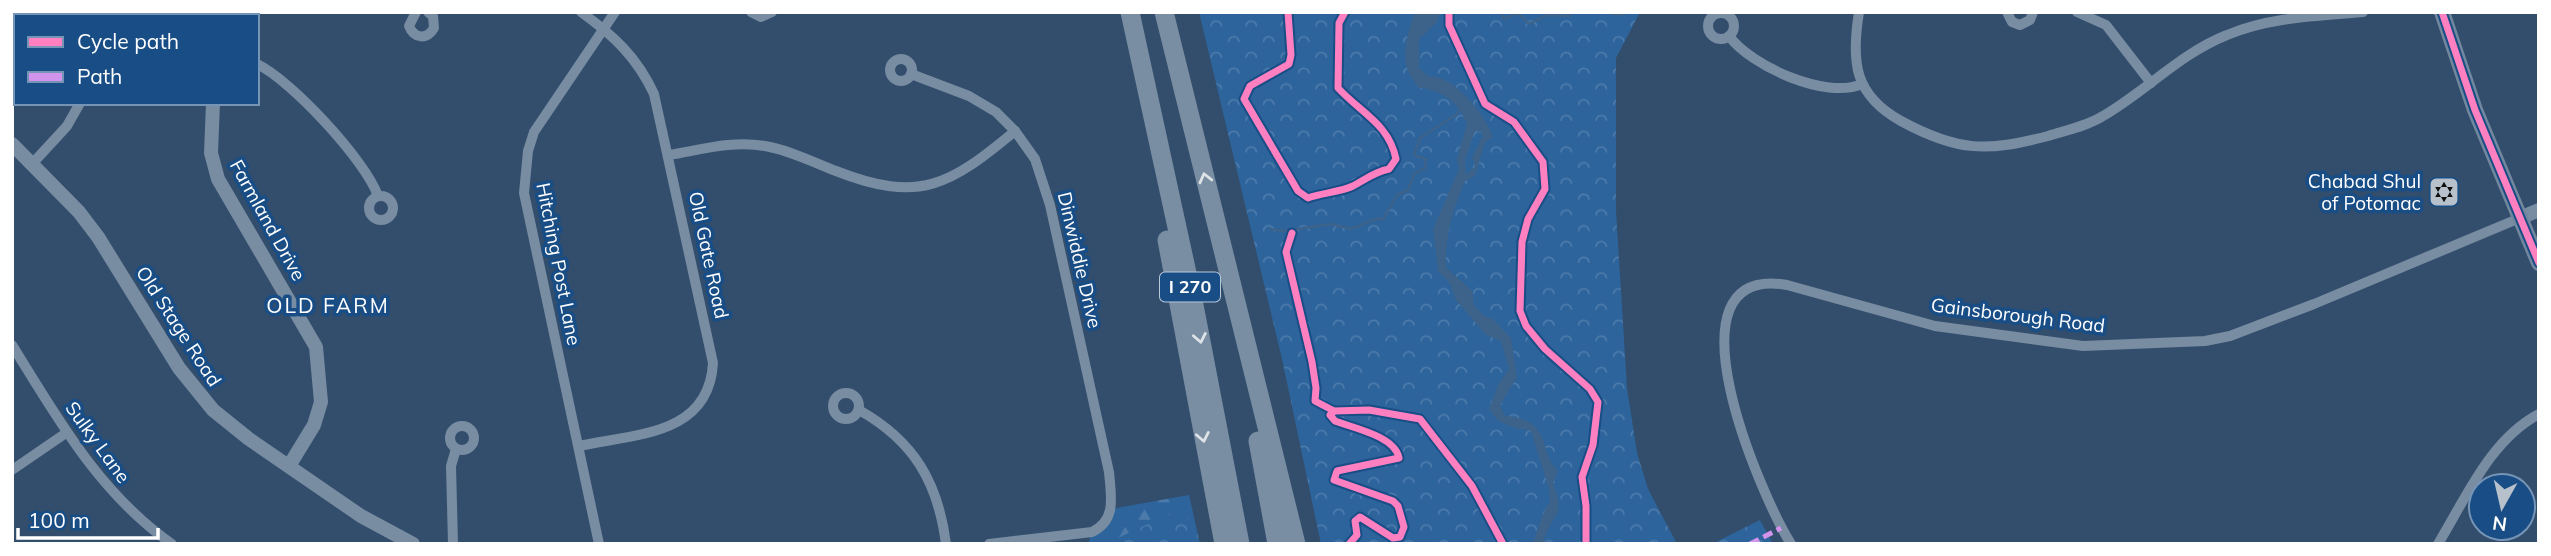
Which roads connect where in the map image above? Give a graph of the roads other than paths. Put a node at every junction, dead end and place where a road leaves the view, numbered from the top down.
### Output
1 (416, 12) edge
2 (428, 12) edge
3 (581, 12) edge
4 (615, 12) edge
5 (751, 12) edge
6 (772, 12) edge
7 (1164, 12) edge
8 (1859, 12) edge
9 (2007, 12) edge
10 (2033, 12) edge
11 (2077, 12) edge
12 (2363, 12) edge
13 (2442, 12) edge
14 (1132, 22) edge
15 (603, 28) junction
16 (1729, 36) dead end
17 (259, 65) edge
18 (911, 74) dead end
19 (2151, 83) junction
20 (1862, 84) junction
21 (79, 105) edge
22 (213, 105) edge
23 (1016, 131) junction
24 (12, 144) edge
25 (669, 155) junction
26 (32, 164) junction
27 (378, 196) dead end
28 (2539, 210) edge
29 (2520, 218) junction
30 (1221, 244) junction
31 (2539, 263) edge
32 (12, 345) edge
33 (859, 410) dead end
34 (2539, 414) edge
35 (66, 433) junction
36 (579, 446) junction
37 (456, 449) dead end
38 (289, 466) junction
39 (12, 470) edge
40 (172, 544) edge
41 (413, 544) edge
42 (453, 544) edge
43 (599, 544) edge
44 (946, 544) edge
45 (989, 544) edge
46 (1224, 544) edge
47 (1240, 544) edge
48 (1277, 544) edge
49 (1296, 544) edge
50 (1791, 544) edge
51 (2438, 544) edge

1 - 2 street
3 - 15 street, Old Gate Road
4 - 15 street, Hitching Post Lane
5 - 6 street
30 -> 7 highway, I 270
8 - 20 street
9 - 10 street
11 - 19 street
12 - 19 street
13 - 29 main road
14 -> 46 highway, I 270
14 -> 47 highway, I 270
15 - 25 street, Old Gate Road
15 - 36 street, Hitching Post Lane
16 - 20 street
17 - 27 street
18 - 23 street, Dinwiddie Drive
19 - 20 street
21 - 26 street
22 - 38 street, Farmland Drive
23 - 25 street
23 - 45 street, Dinwiddie Drive
24 - 26 street, Old Stage Road
25 - 36 street, Old Gate Road
26 - 38 street, Old Stage Road
28 - 29 street, Gainsborough Road
29 - 31 main road
29 - 50 street, Gainsborough Road
30 - 48 highway, I 270
30 - 49 highway, I 270
32 - 35 street, Sulky Lane
33 - 44 street
34 - 51 street
35 - 39 street
35 - 40 street, Sulky Lane
36 - 43 street, Hitching Post Lane
37 - 42 street
38 - 41 street, Old Stage Road

